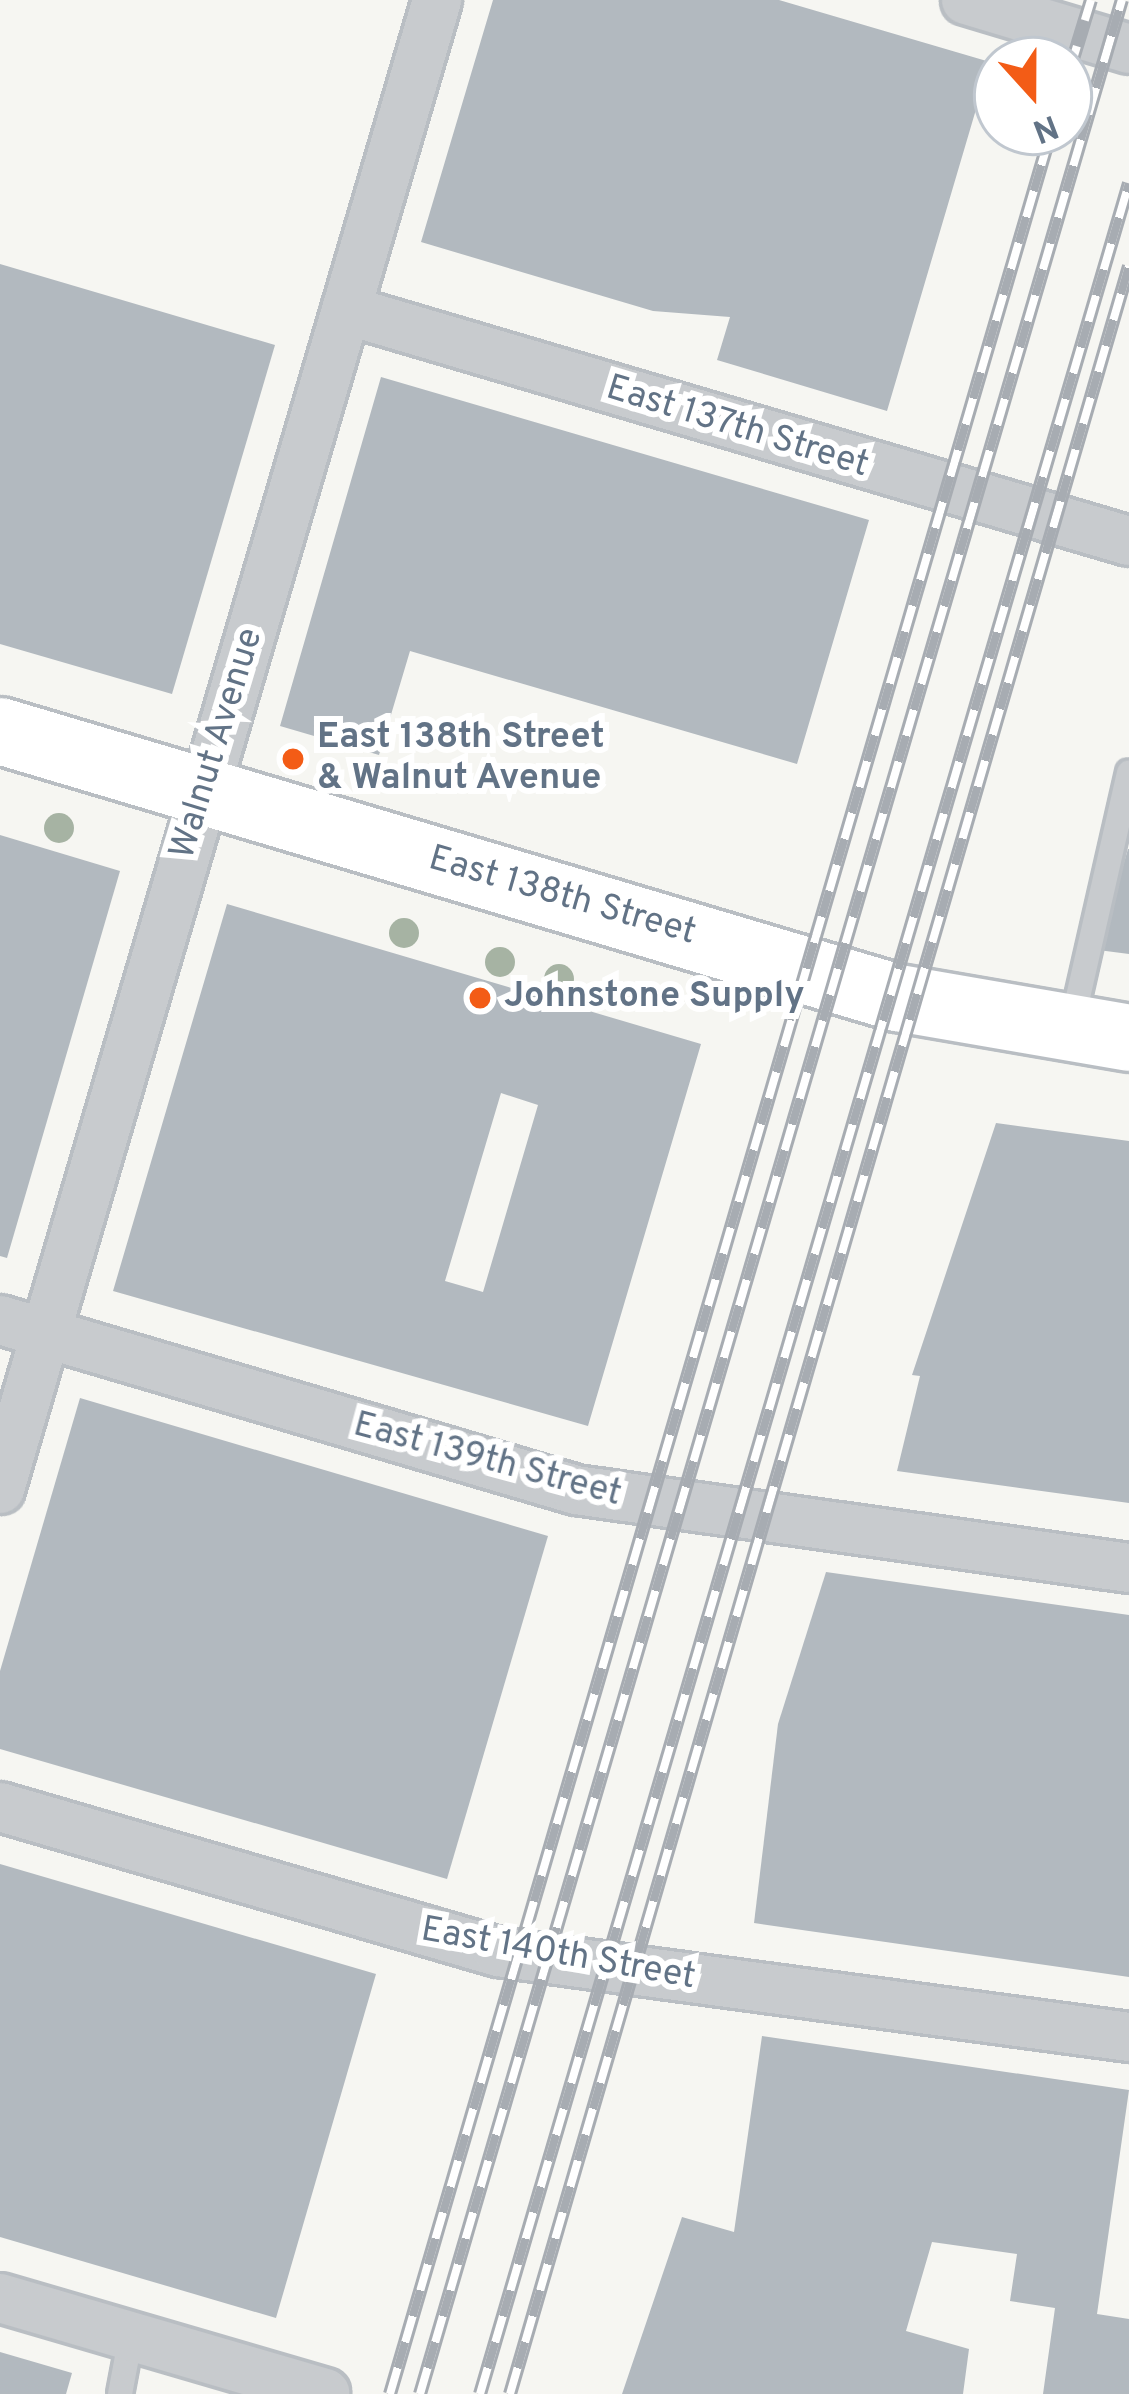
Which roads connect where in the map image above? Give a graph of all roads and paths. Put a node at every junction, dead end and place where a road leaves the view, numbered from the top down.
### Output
1 (436, 0) edge
2 (966, 0) edge
3 (1129, 49) edge
4 (346, 310) junction
5 (1129, 541) edge
6 (0, 731) edge
7 (1129, 772) edge
8 (205, 791) junction
9 (1100, 1035) edge
10 (23, 1326) edge
11 (0, 1489) edge
12 (1129, 1568) edge
13 (0, 1807) edge
14 (1129, 2038) edge
15 (0, 2299) edge
16 (131, 2336) junction
17 (325, 2393) edge
18 (120, 2394) edge

1 - 4 street, Walnut Avenue
2 - 3 street
4 - 5 street, East 137th Street
4 - 8 street, Walnut Avenue
6 - 8 main road, East 138th Street
7 - 9 lane
8 - 9 main road, East 138th Street
8 - 10 street, Walnut Avenue
10 - 11 street, Walnut Avenue
10 - 12 street, East 139th Street
13 - 14 street, East 140th Street
15 - 16 street
16 - 17 street
16 - 18 lane

